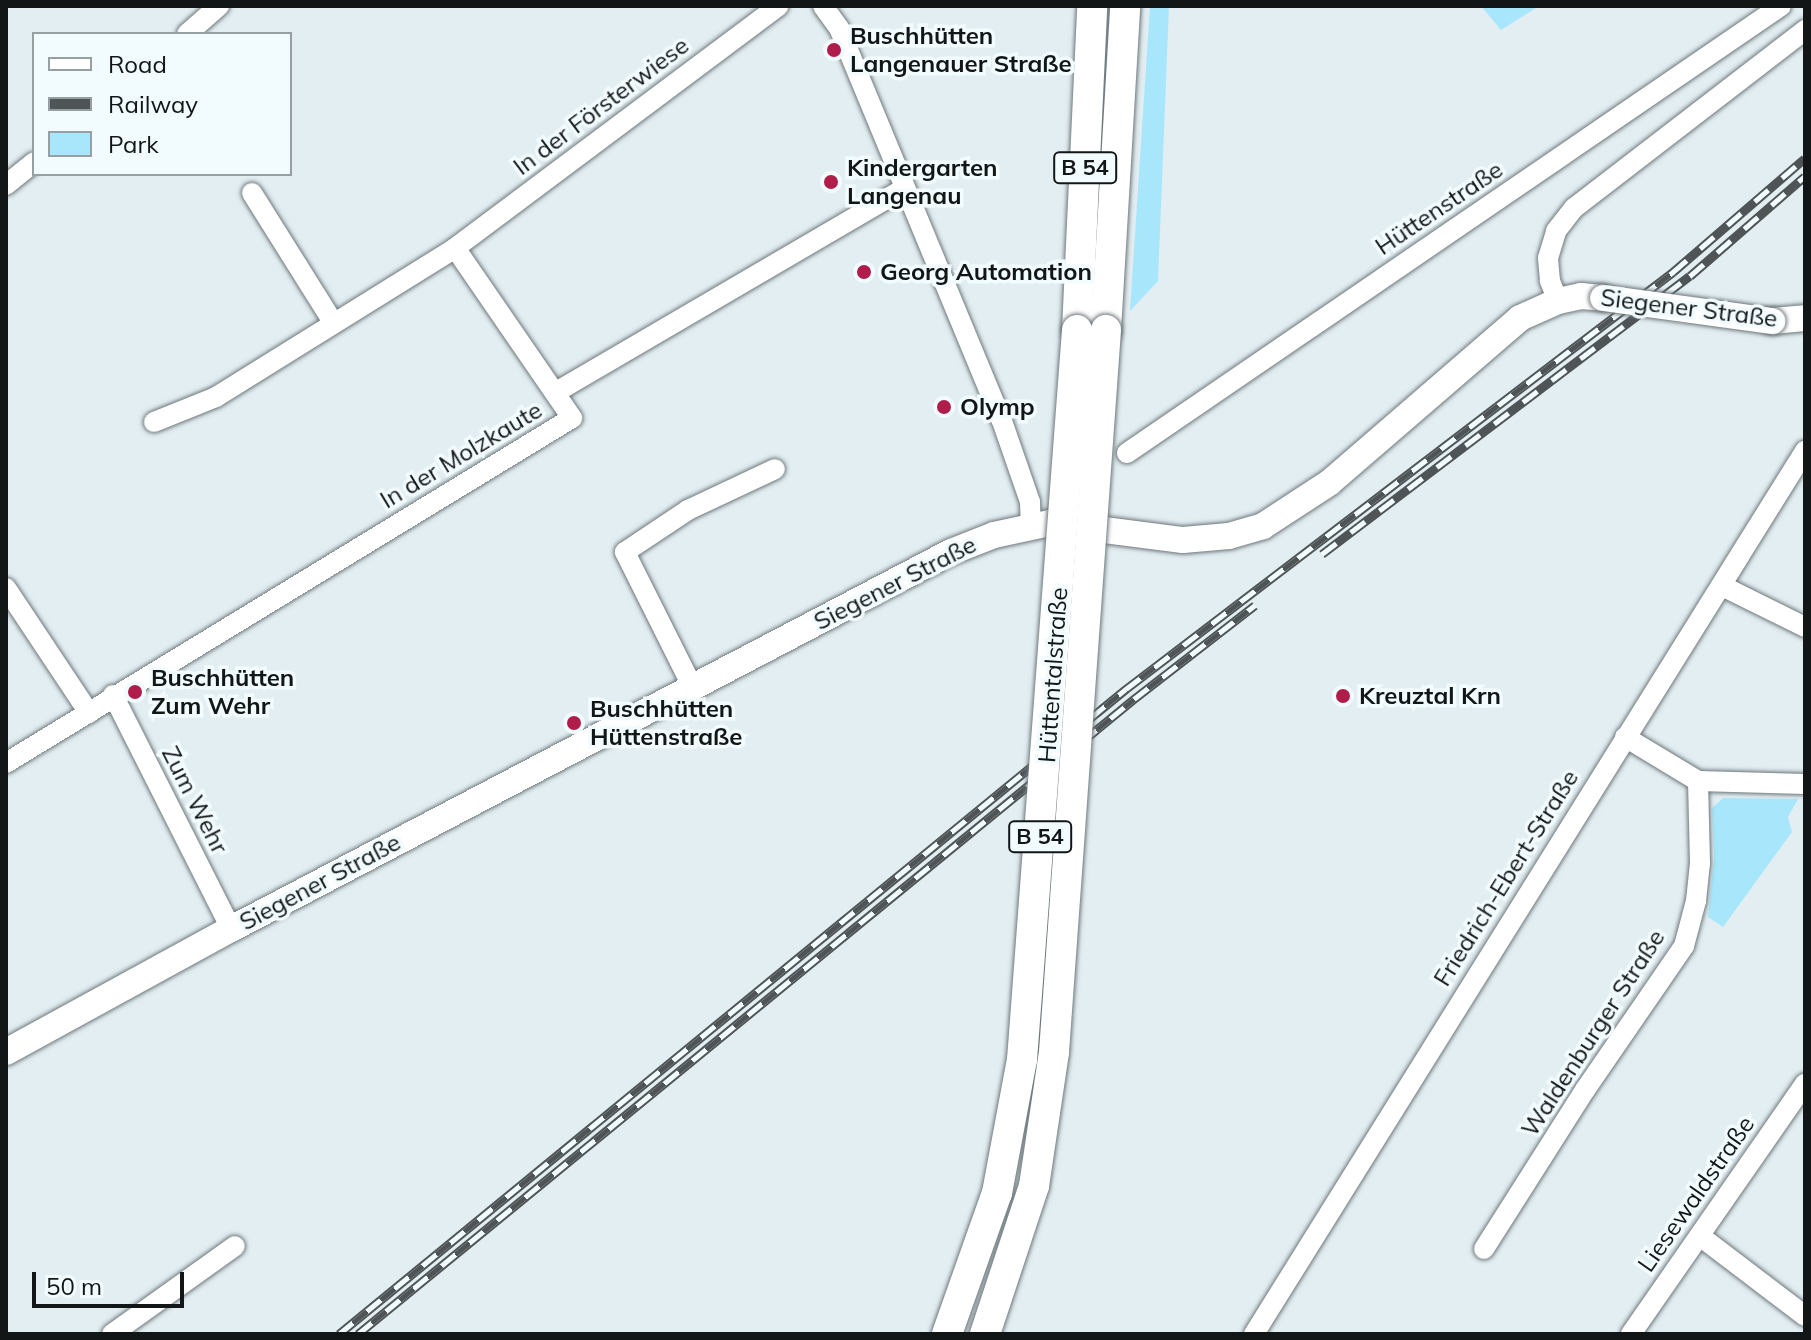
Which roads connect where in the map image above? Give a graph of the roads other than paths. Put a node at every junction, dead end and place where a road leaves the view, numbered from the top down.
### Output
1 (219, 6) edge
2 (779, 6) edge
3 (823, 6) edge
4 (1092, 6) edge
5 (1125, 6) edge
6 (1781, 6) edge
7 (1805, 30) edge
8 (189, 32) edge
9 (32, 164) edge
10 (6, 185) edge
11 (905, 188) junction
12 (252, 193) dead end
13 (455, 248) junction
14 (1558, 301) junction
15 (1805, 318) edge
16 (333, 322) junction
17 (1092, 330) junction
18 (556, 392) junction
19 (154, 422) dead end
20 (1805, 451) edge
21 (1127, 453) dead end
22 (775, 469) dead end
23 (1031, 525) junction
24 (1722, 586) junction
25 (6, 588) edge
26 (1805, 627) edge
27 (692, 686) junction
28 (113, 695) junction
29 (89, 713) junction
30 (1625, 737) junction
31 (6, 763) edge
32 (1698, 781) junction
33 (1805, 784) edge
34 (231, 929) junction
35 (6, 1052) edge
36 (1805, 1084) edge
37 (1700, 1236) junction
38 (235, 1246) dead end
39 (1484, 1249) dead end
40 (1805, 1316) edge
41 (112, 1334) edge
42 (947, 1334) edge
43 (985, 1334) edge
44 (1254, 1334) edge
45 (1631, 1334) edge

1 - 8 street
2 - 13 street, In der Försterwiese
3 - 11 street
4 - 17 highway, Hüttentalstraße / B 54
5 - 17 highway, Hüttentalstraße / B 54
6 - 21 street, Hüttenstraße
7 - 14 street
9 - 10 street
11 - 18 street, In der Molzkaute
11 - 23 street
12 - 16 street
13 - 16 street, In der Försterwiese
13 - 18 street
14 - 15 main road, Siegener Straße, bridge
14 - 23 main road, Siegener Straße
16 - 19 street, In der Försterwiese
17 - 42 highway, Hüttentalstraße / B 54, bridge
17 - 43 highway, Hüttentalstraße / B 54, bridge
18 - 28 street, In der Molzkaute
20 - 24 street, Friedrich-Ebert-Straße
22 - 27 street
23 - 27 main road, Siegener Straße
24 - 26 street
24 - 30 street, Friedrich-Ebert-Straße
25 - 29 street
27 - 34 main road, Siegener Straße
28 - 29 street, In der Molzkaute
28 - 34 street, Zum Wehr
29 - 31 street, In der Molzkaute
30 - 32 street
30 - 44 street, Friedrich-Ebert-Straße
32 - 33 street
32 - 39 street, Waldenburger Straße
34 - 35 main road, Siegener Straße
36 - 37 street, Liesewaldstraße
37 - 40 street
37 - 45 street, Liesewaldstraße
38 - 41 street

